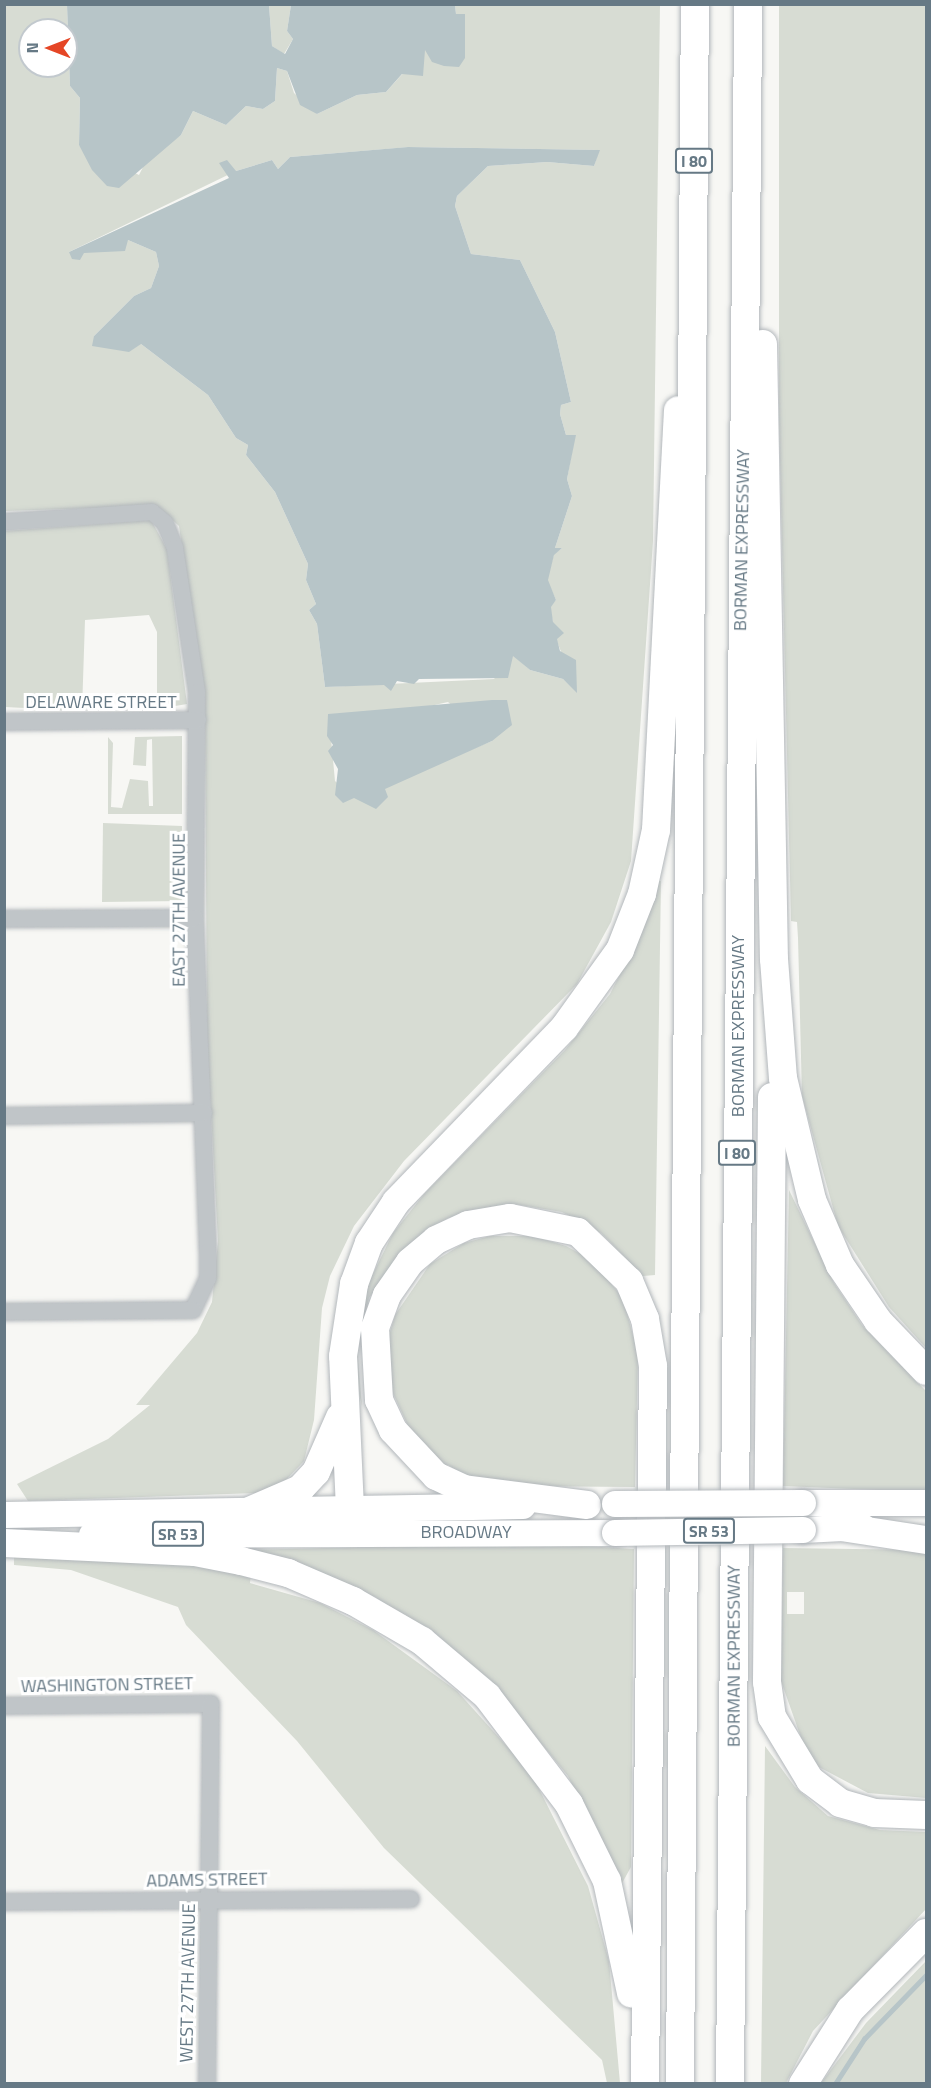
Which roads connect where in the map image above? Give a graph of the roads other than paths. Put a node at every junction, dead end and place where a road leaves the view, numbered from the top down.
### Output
1 (695, 4) edge
2 (748, 4) edge
3 (746, 222) junction
4 (692, 317) junction
5 (4, 522) edge
6 (198, 720) junction
7 (4, 722) edge
8 (195, 918) junction
9 (4, 919) edge
10 (774, 959) junction
11 (204, 1113) junction
12 (4, 1116) edge
13 (4, 1312) edge
14 (927, 1371) edge
15 (343, 1406) junction
16 (927, 1503) edge
17 (587, 1505) junction
18 (249, 1511) junction
19 (4, 1515) edge
20 (350, 1521) junction
21 (927, 1526) edge
22 (841, 1527) junction
23 (4, 1536) edge
24 (927, 1540) edge
25 (4, 1543) edge
26 (211, 1704) joint
27 (4, 1706) edge
28 (927, 1815) edge
29 (411, 1899) dead end
30 (209, 1900) junction
31 (4, 1902) edge
32 (927, 1933) edge
33 (207, 2084) edge
34 (640, 2084) edge
35 (645, 2084) edge
36 (680, 2084) edge
37 (730, 2084) edge
38 (803, 2084) edge

1 - 4 highway, I 80
2 - 3 highway, BORMAN EXPRESSWAY / I 80
3 - 10 highway
3 - 37 highway, BORMAN EXPRESSWAY / I 80
4 - 15 highway
4 - 36 highway, I 80
5 - 6 street, EAST 27TH AVENUE
6 - 7 street, DELAWARE STREET
6 - 8 street, EAST 27TH AVENUE
8 - 9 street
8 - 11 street, EAST 27TH AVENUE
10 - 14 highway
10 - 28 highway
11 - 12 street
11 - 13 street, EAST 27TH AVENUE
15 - 18 highway
15 - 20 highway
16 - 17 main road, BROADWAY / SR 53, bridge
17 - 20 main road, BROADWAY / SR 53
17 - 35 highway
18 - 19 main road, BROADWAY / SR 53
18 - 20 main road, BROADWAY / SR 53
20 - 22 main road, BROADWAY / SR 53, bridge
20 - 23 main road, BROADWAY / SR 53
21 - 22 main road, BROADWAY / SR 53
22 - 24 highway
25 - 34 highway
26 - 27 street, WASHINGTON STREET
26 - 30 street, WEST 27TH AVENUE
29 - 30 street, ADAMS STREET
30 - 31 street, ADAMS STREET
30 - 33 street, WEST 27TH AVENUE
32 - 38 highway

